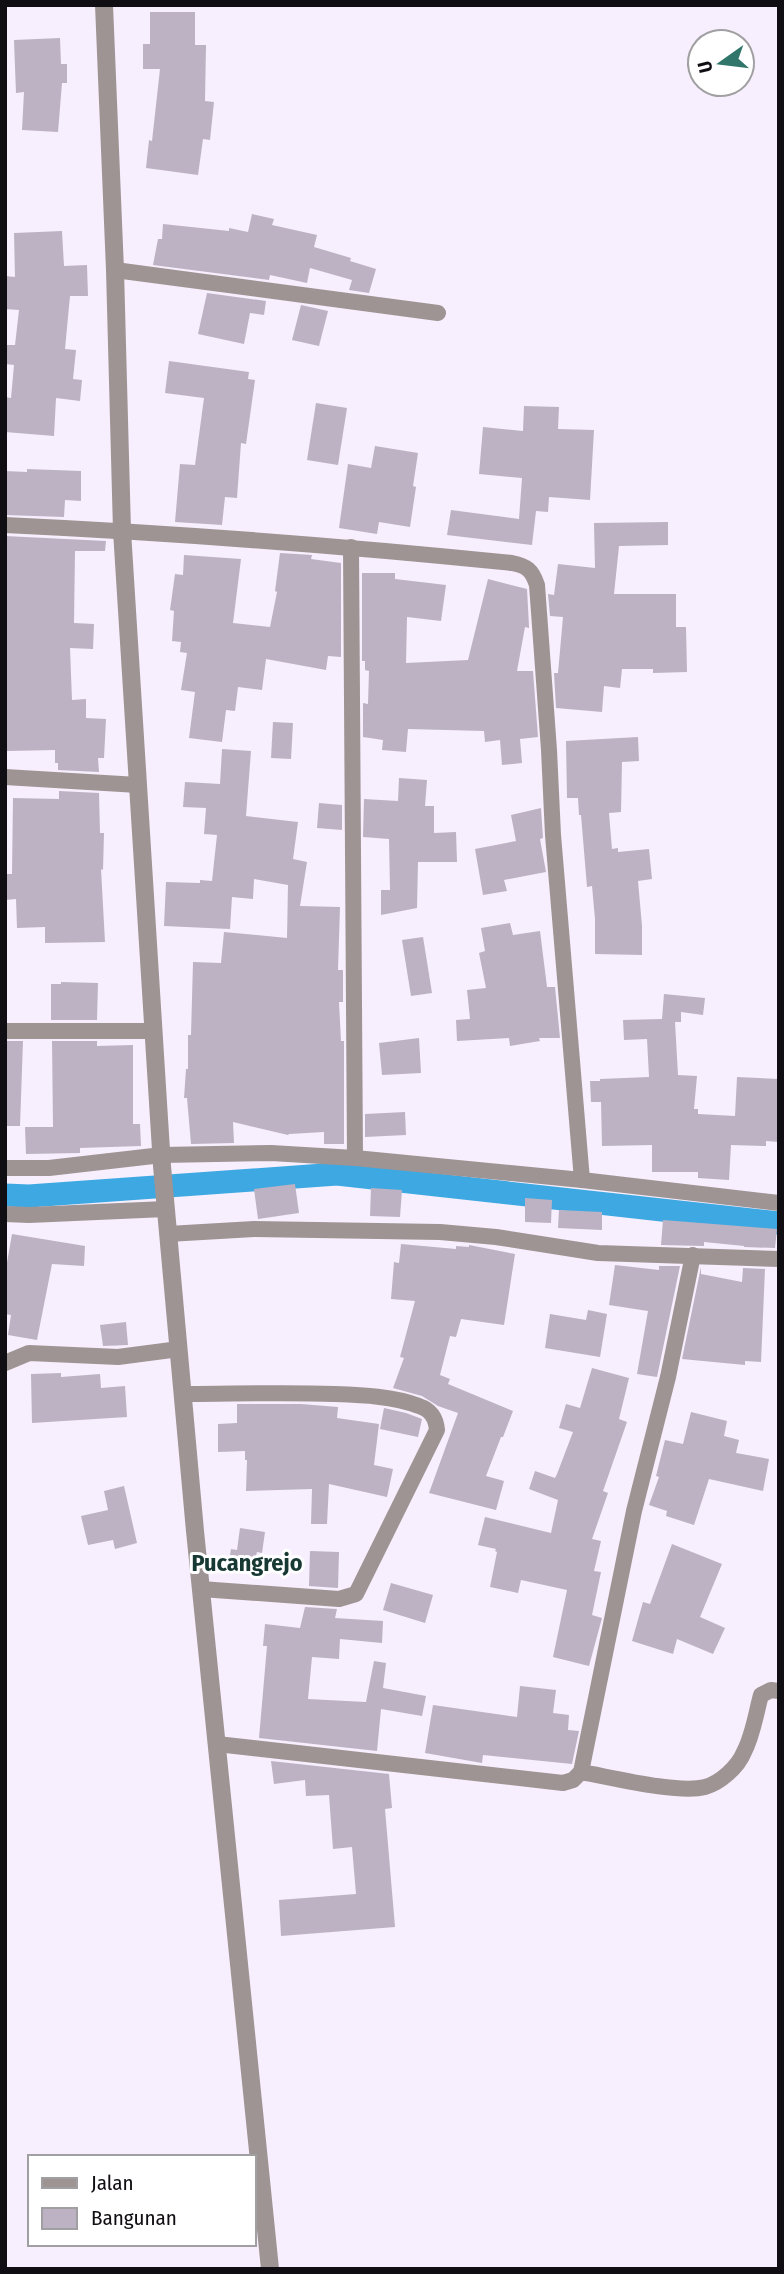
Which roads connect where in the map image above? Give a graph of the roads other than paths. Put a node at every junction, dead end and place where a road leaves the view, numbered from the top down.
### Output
1 (104, 5) edge
2 (115, 270) junction
3 (438, 313) dead end
4 (5, 525) edge
5 (122, 531) junction
6 (351, 547) junction
7 (5, 777) edge
8 (138, 785) junction
9 (5, 1031) edge
10 (154, 1031) junction
11 (355, 1158) junction
12 (162, 1161) junction
13 (5, 1168) edge
14 (582, 1180) junction
15 (779, 1203) edge
16 (166, 1206) junction
17 (5, 1214) edge
18 (168, 1234) junction
19 (693, 1255) junction
20 (779, 1259) edge
21 (179, 1349) junction
22 (13, 1355) edge
23 (5, 1363) edge
24 (183, 1394) junction
25 (201, 1590) junction
26 (779, 1691) edge
27 (217, 1744) junction
28 (581, 1772) junction
29 (270, 2269) edge

1 - 2 street
2 - 3 street
2 - 5 street
4 - 5 street
5 - 6 street
5 - 8 street
6 - 11 street
6 - 14 street
7 - 8 street
8 - 10 street
9 - 10 street
10 - 12 street
11 - 12 street
11 - 14 street
12 - 13 street
12 - 16 street
14 - 15 street
16 - 17 street
16 - 18 street
18 - 19 street
18 - 21 street
19 - 20 street
19 - 28 street
21 - 22 street
21 - 24 street
22 - 23 street
24 - 25 street
24 - 25 street
25 - 27 street
26 - 28 street
27 - 28 street
27 - 29 street

